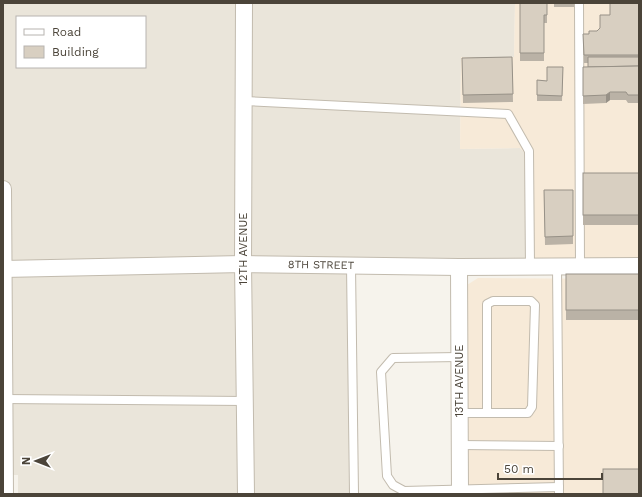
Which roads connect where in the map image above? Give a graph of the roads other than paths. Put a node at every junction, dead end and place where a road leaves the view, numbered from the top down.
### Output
1 (244, 3) edge
2 (579, 3) edge
3 (244, 101) junction
4 (3, 189) edge
5 (243, 264) junction
6 (351, 266) junction
7 (557, 266) junction
8 (639, 266) edge
9 (459, 267) junction
10 (530, 267) junction
11 (580, 267) junction
12 (3, 269) edge
13 (459, 356) junction
14 (4, 399) junction
15 (245, 402) junction
16 (460, 412) junction
17 (487, 413) junction
18 (460, 445) junction
19 (559, 446) junction
20 (559, 491) edge
21 (460, 492) edge
22 (5, 494) edge
23 (246, 494) edge
24 (354, 494) edge

1 - 3 street, 12TH AVENUE
2 - 11 lane
3 - 5 street, 12TH AVENUE
3 - 10 lane
4 - 12 street
5 - 6 street, 8TH STREET
5 - 12 street, 8TH STREET
5 - 15 street, 12TH AVENUE
6 - 9 street, 8TH STREET
6 - 24 lane
7 - 10 street, 8TH STREET
7 - 11 street, 8TH STREET
7 - 19 lane
8 - 11 street, 8TH STREET
9 - 10 street, 8TH STREET
9 - 13 street, 13TH AVENUE
12 - 14 street
13 - 16 street, 13TH AVENUE
13 - 21 lane
14 - 15 lane
14 - 22 street
15 - 23 street, 12TH AVENUE
16 - 17 lane
16 - 18 street, 13TH AVENUE
17 - 17 lane
18 - 19 lane
18 - 21 street, 13TH AVENUE
19 - 20 lane
20 - 21 lane

